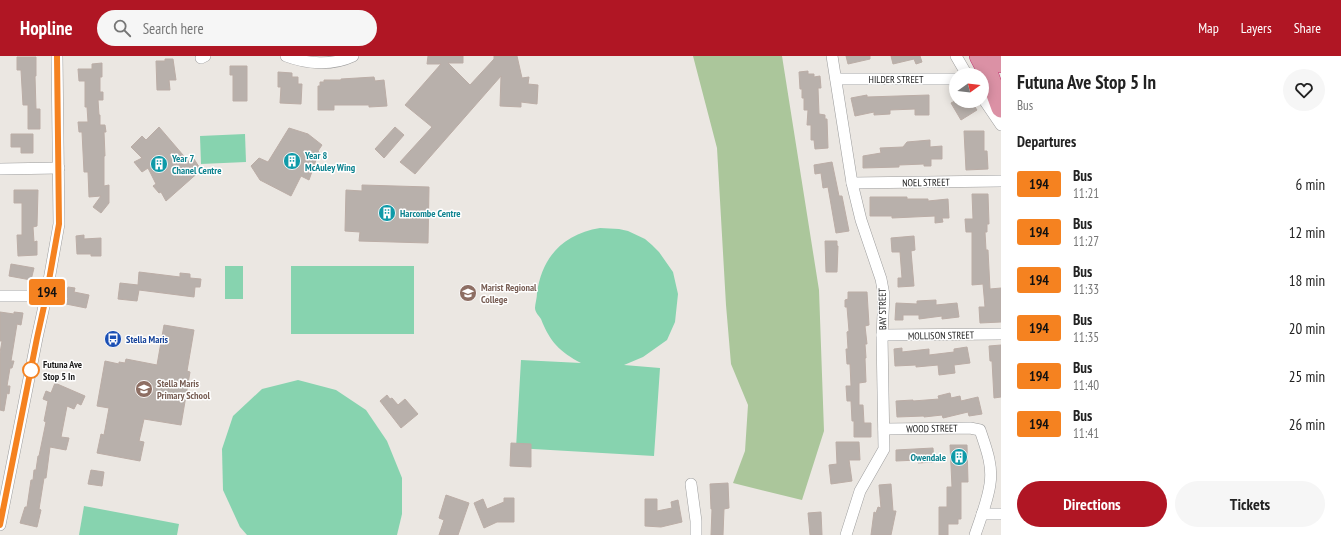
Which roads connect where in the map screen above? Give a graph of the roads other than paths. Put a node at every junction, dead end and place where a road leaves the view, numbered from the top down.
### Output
1 (57, 56) edge
2 (286, 56) edge
3 (353, 56) edge
4 (832, 56) edge
5 (956, 56) edge
6 (979, 56) edge
7 (997, 56) edge
8 (1001, 63) edge
9 (963, 68) edge
10 (836, 79) junction
11 (949, 79) edge
12 (989, 107) edge
13 (1001, 108) edge
14 (1001, 125) edge
15 (0, 168) edge
16 (59, 168) junction
17 (1001, 181) edge
18 (852, 183) junction
19 (0, 296) edge
20 (46, 297) junction
21 (1001, 334) edge
22 (882, 335) junction
23 (884, 429) junction
24 (691, 484) dead end
25 (982, 514) junction
26 (1001, 514) edge
27 (0, 525) edge
28 (696, 535) edge
29 (846, 535) edge
30 (975, 535) edge

1 - 16 street
2 - 3 street
4 - 10 street, BAY STREET
5 - 9 street
6 - 13 highway
7 - 8 highway
10 - 11 street, HILDER STREET
10 - 18 street, BAY STREET
12 - 14 street
15 - 16 street
16 - 20 street
17 - 18 street, NOEL STREET
18 - 22 street, BAY STREET
19 - 20 street
20 - 27 street
21 - 22 street, MOLLISON STREET
22 - 23 street, BAY STREET
23 - 25 street, WOOD STREET
23 - 29 street, BAY STREET
24 - 28 street
25 - 26 street
25 - 30 street

